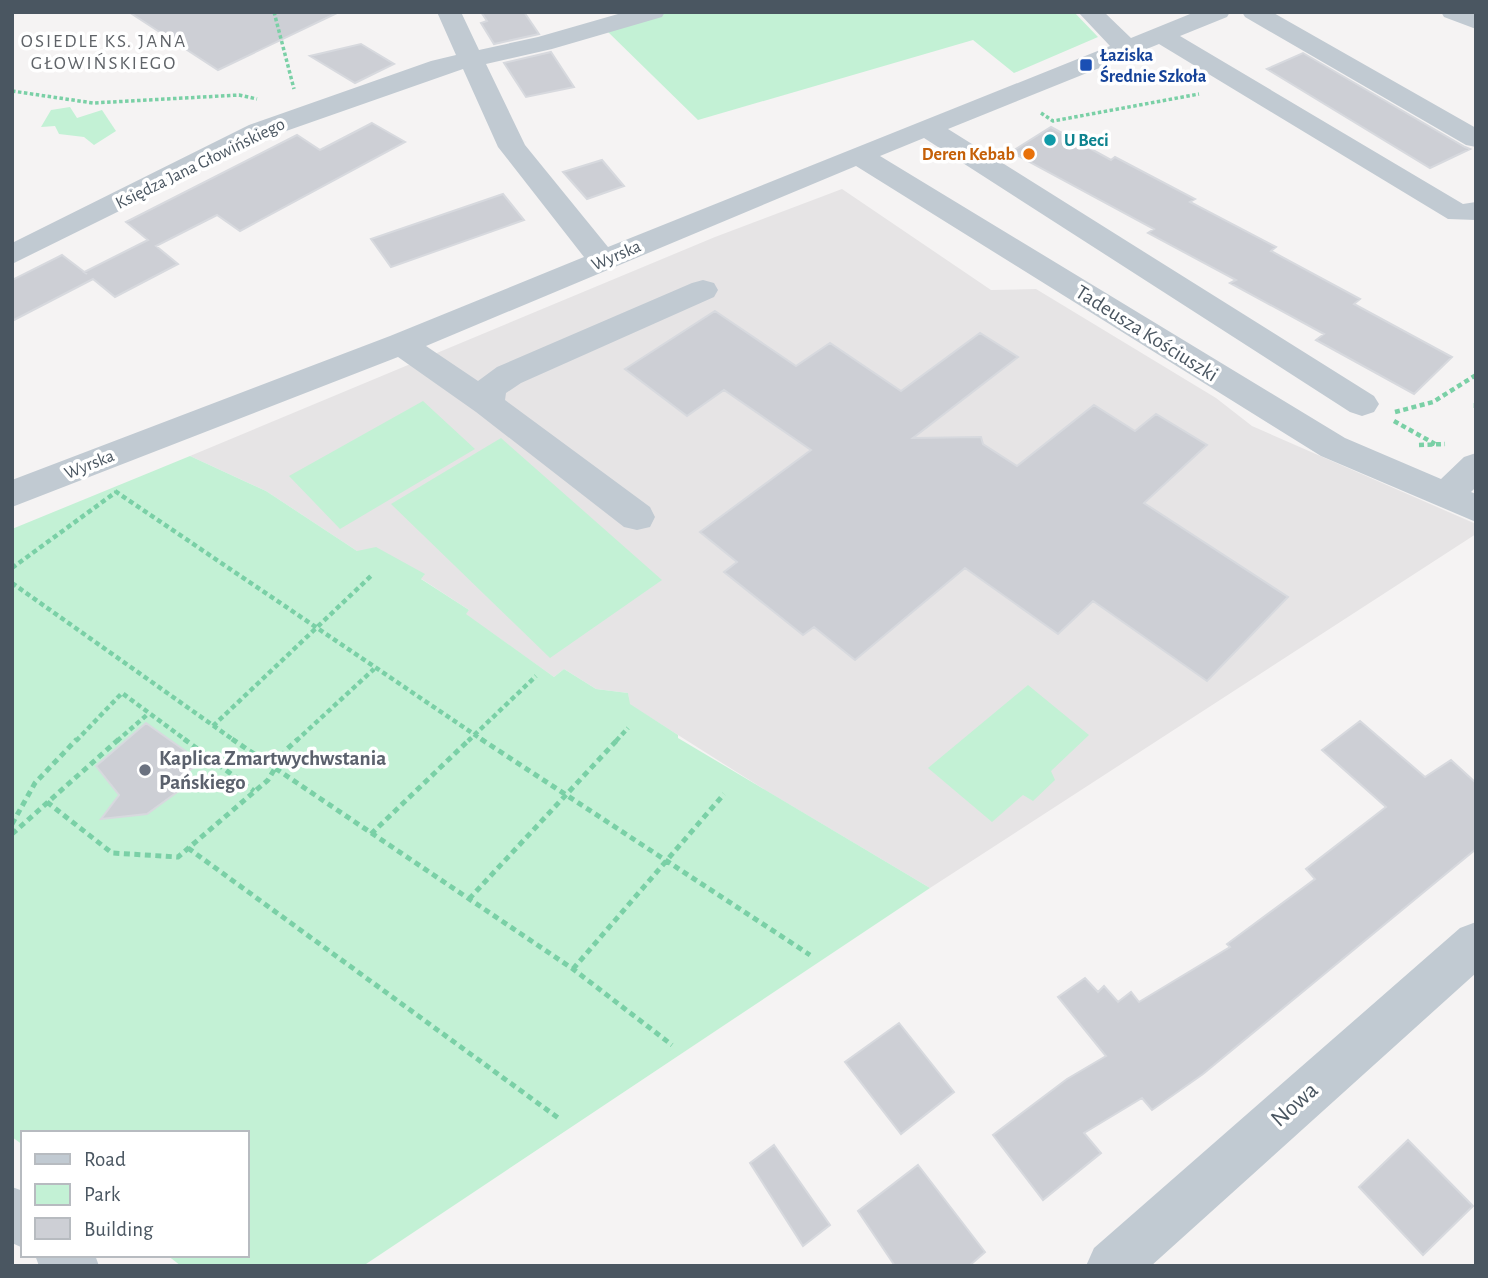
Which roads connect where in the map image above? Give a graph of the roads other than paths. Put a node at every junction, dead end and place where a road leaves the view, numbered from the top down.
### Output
1 (449, 12) edge
2 (653, 12) edge
3 (1090, 12) edge
4 (1218, 12) edge
5 (1254, 12) edge
6 (1452, 12) edge
7 (1476, 22) edge
8 (1161, 35) junction
9 (1128, 49) junction
10 (473, 61) junction
11 (927, 128) junction
12 (1476, 139) edge
13 (858, 155) junction
14 (1476, 211) edge
15 (12, 255) edge
16 (602, 260) junction
17 (703, 290) dead end
18 (401, 344) junction
19 (488, 404) junction
20 (1372, 409) road end
21 (1476, 466) edge
22 (12, 494) edge
23 (1460, 503) edge
24 (637, 517) dead end
25 (1476, 943) edge
26 (1112, 1266) edge

1 - 10 street
2 - 10 street, Księdza Jana Głowińskiego
3 - 9 street
4 - 8 street, Wyrska
5 - 12 street
6 - 7 street
8 - 9 street, Wyrska
8 - 14 street
9 - 11 street, Wyrska
10 - 15 street, Księdza Jana Głowińskiego
10 - 16 street
11 - 13 street, Wyrska
11 - 20 street
13 - 16 street, Wyrska
13 - 23 street, Tadeusza Kościuszki
16 - 18 street, Wyrska
17 - 19 street
18 - 19 street
18 - 22 street, Wyrska
19 - 24 street
21 - 23 street
25 - 26 street, Nowa

